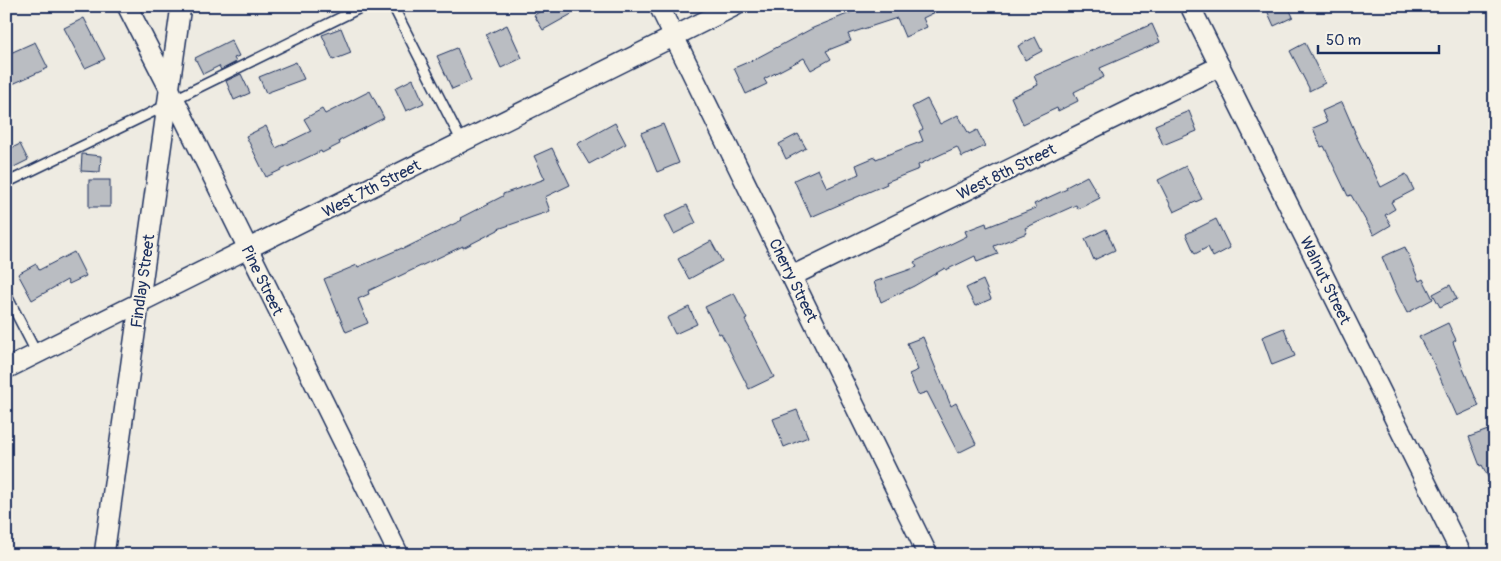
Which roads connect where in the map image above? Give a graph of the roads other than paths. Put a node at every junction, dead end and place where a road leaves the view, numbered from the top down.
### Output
1 (127, 6) edge
2 (181, 6) edge
3 (364, 6) edge
4 (393, 6) edge
5 (659, 6) edge
6 (734, 6) edge
7 (1190, 6) edge
8 (674, 37) junction
9 (1220, 66) junction
10 (170, 97) junction
11 (462, 143) junction
12 (6, 183) edge
13 (248, 250) junction
14 (792, 276) junction
15 (6, 294) edge
16 (140, 303) junction
17 (37, 354) junction
18 (6, 369) edge
19 (104, 555) edge
20 (399, 555) edge
21 (928, 555) edge
22 (1462, 555) edge

1 - 10 street, Pine Street
2 - 10 street, Findlay Street
3 - 10 lane
4 - 11 lane
5 - 8 street, Cherry Street
6 - 8 street, West 7th Street
7 - 9 street, Walnut Street
8 - 11 street, West 7th Street
8 - 14 street, Cherry Street
9 - 14 street, West 8th Street
9 - 22 street, Walnut Street
10 - 12 lane
10 - 13 street, Pine Street
10 - 16 street, Findlay Street
11 - 13 street, West 7th Street
13 - 16 street, West 7th Street
13 - 20 street, Pine Street
14 - 21 street, Cherry Street
15 - 17 lane
16 - 17 street, West 7th Street
16 - 19 street, Findlay Street
17 - 18 street, West 7th Street

